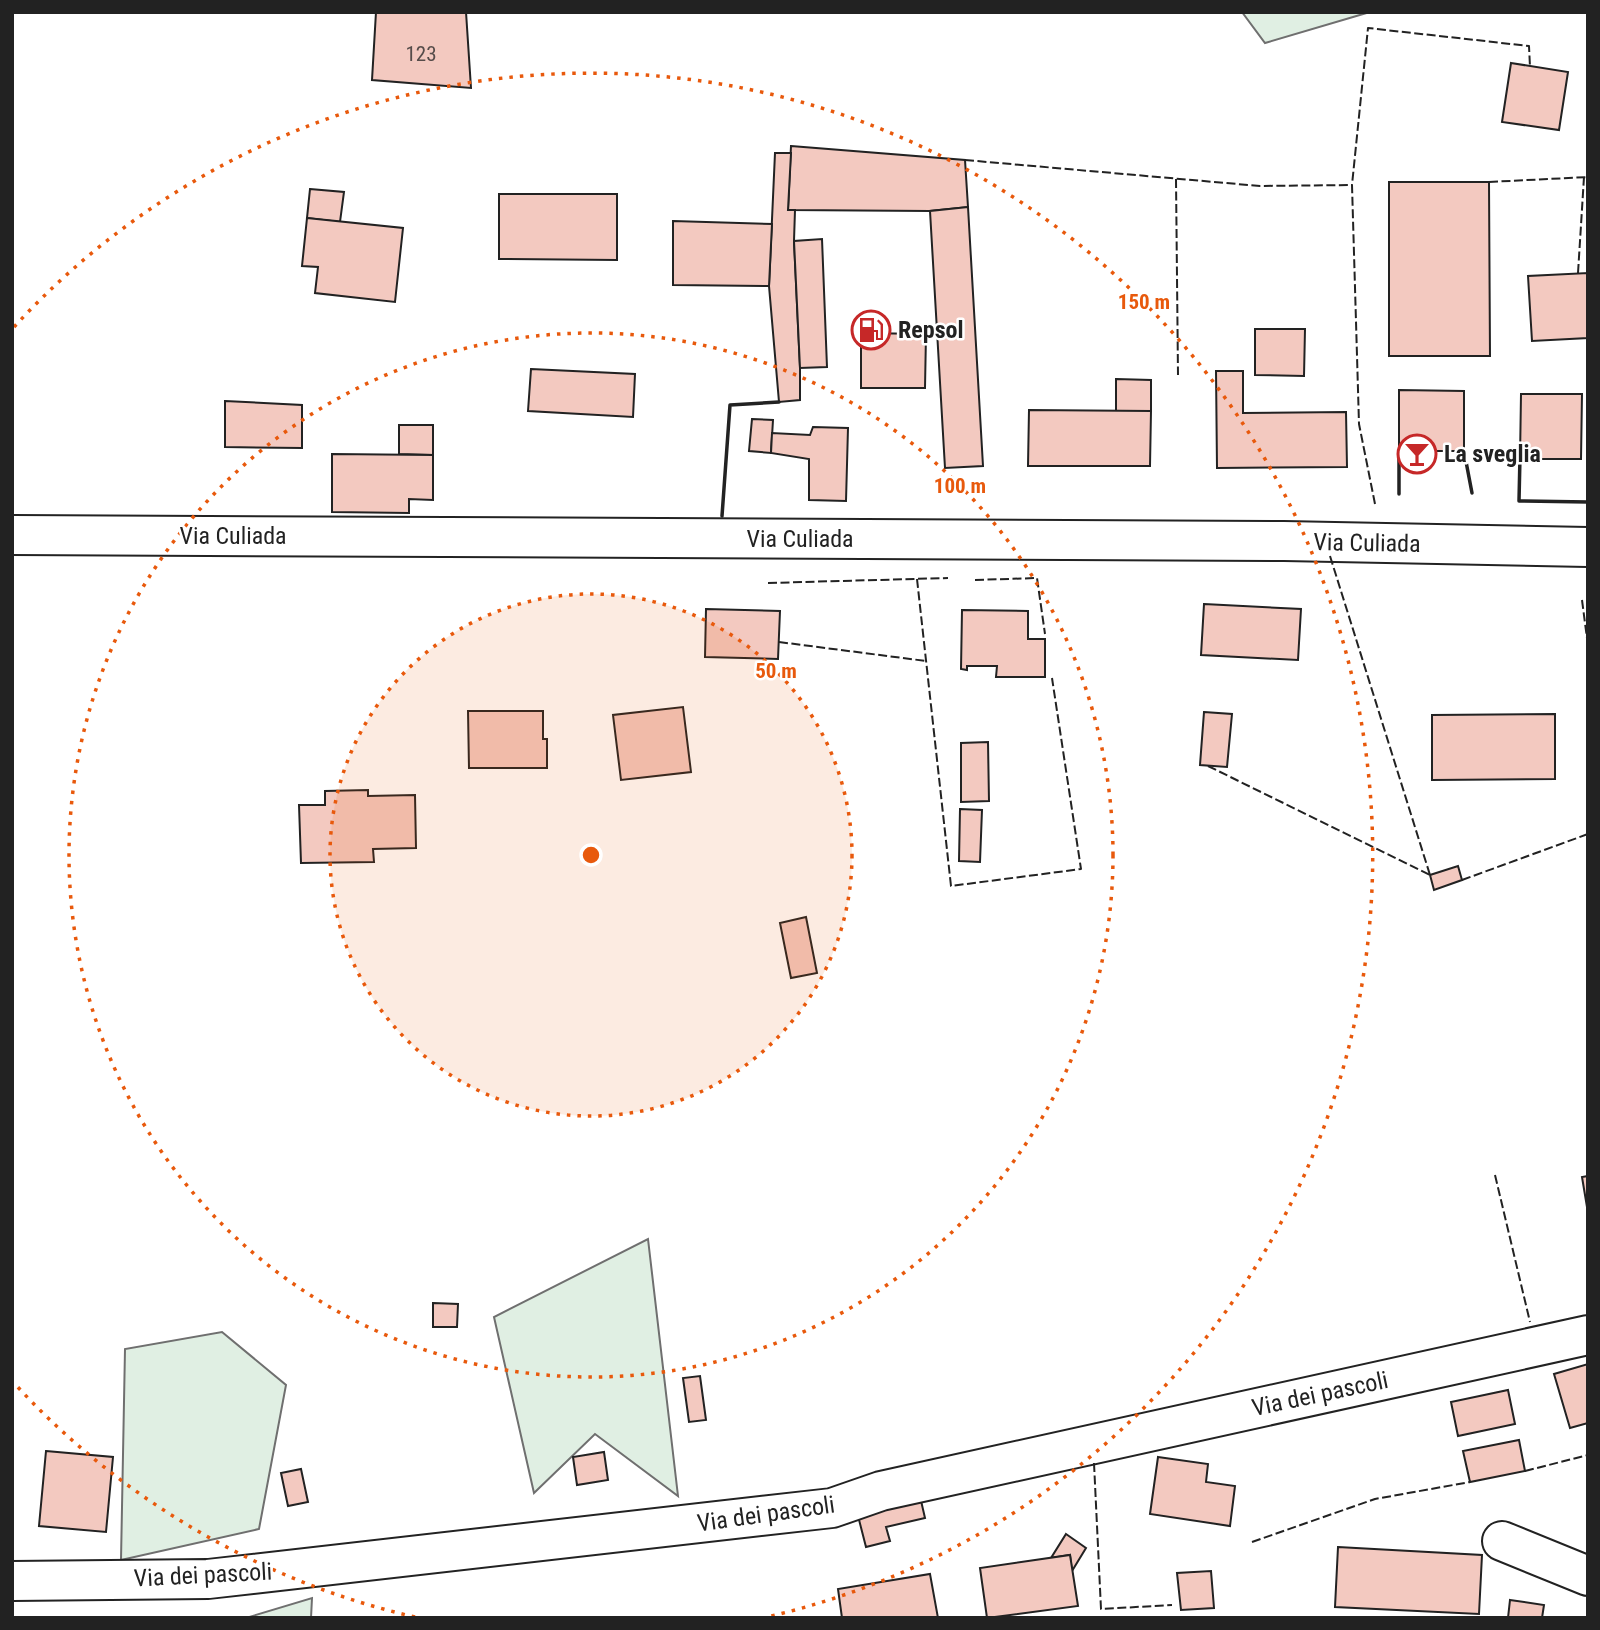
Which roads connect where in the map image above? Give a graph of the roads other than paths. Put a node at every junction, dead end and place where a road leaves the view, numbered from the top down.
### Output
1 (12, 535) edge
2 (1588, 547) edge
3 (1588, 1335) edge
4 (1502, 1541) dead end
5 (1588, 1576) edge
6 (12, 1581) edge

1 - 2 street, Via Culiada
3 - 6 street, Via dei pascoli
4 - 5 street

